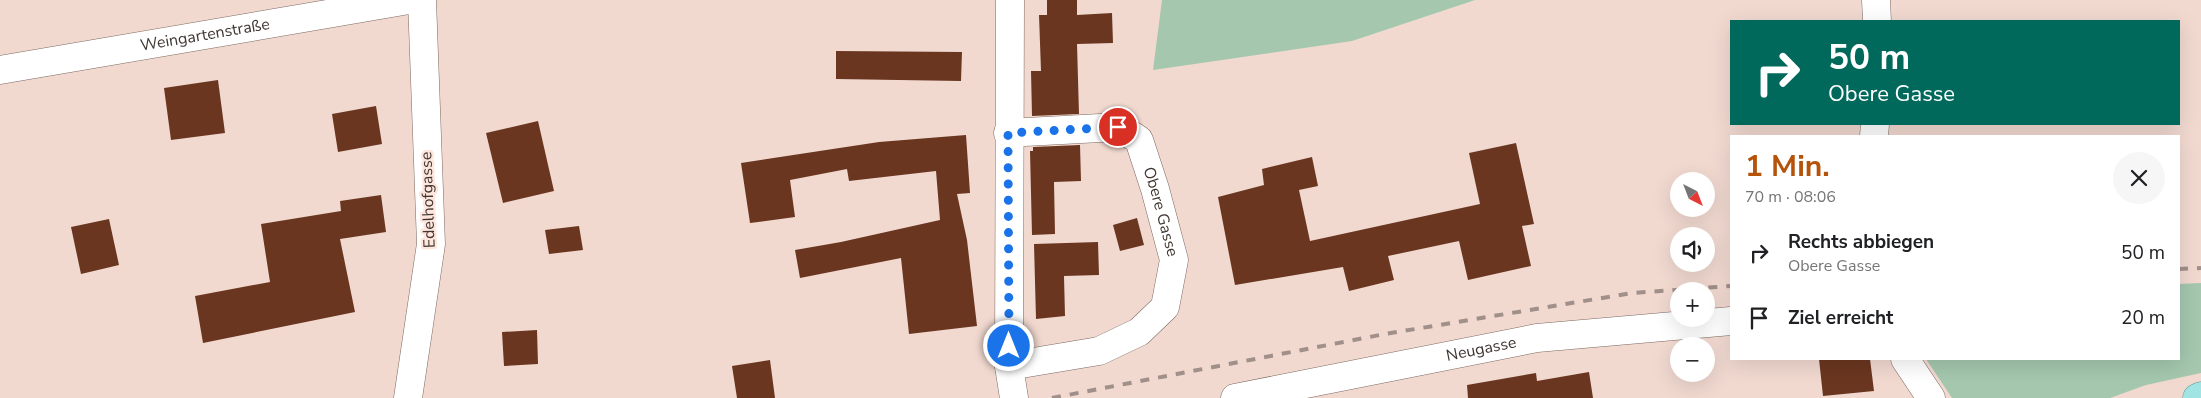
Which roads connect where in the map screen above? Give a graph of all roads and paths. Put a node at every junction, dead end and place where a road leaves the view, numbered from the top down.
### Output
1 (409, 0) edge
2 (422, 0) edge
3 (1010, 0) edge
4 (1876, 0) edge
5 (1876, 20) edge
6 (0, 70) edge
7 (1008, 133) junction
8 (1730, 321) edge
9 (1906, 360) edge
10 (1009, 366) junction
11 (2201, 396) edge
12 (408, 398) edge
13 (1014, 398) edge
14 (1236, 398) edge
15 (1931, 398) edge
16 (2197, 398) edge

1 - 6 street, Weingartenstraße
2 - 12 street, Edelhofgasse
3 - 7 street
4 - 5 street
7 - 10 street
7 - 10 street, Obere Gasse
8 - 14 street, Neugasse
9 - 15 street
10 - 13 street
11 - 16 main road

